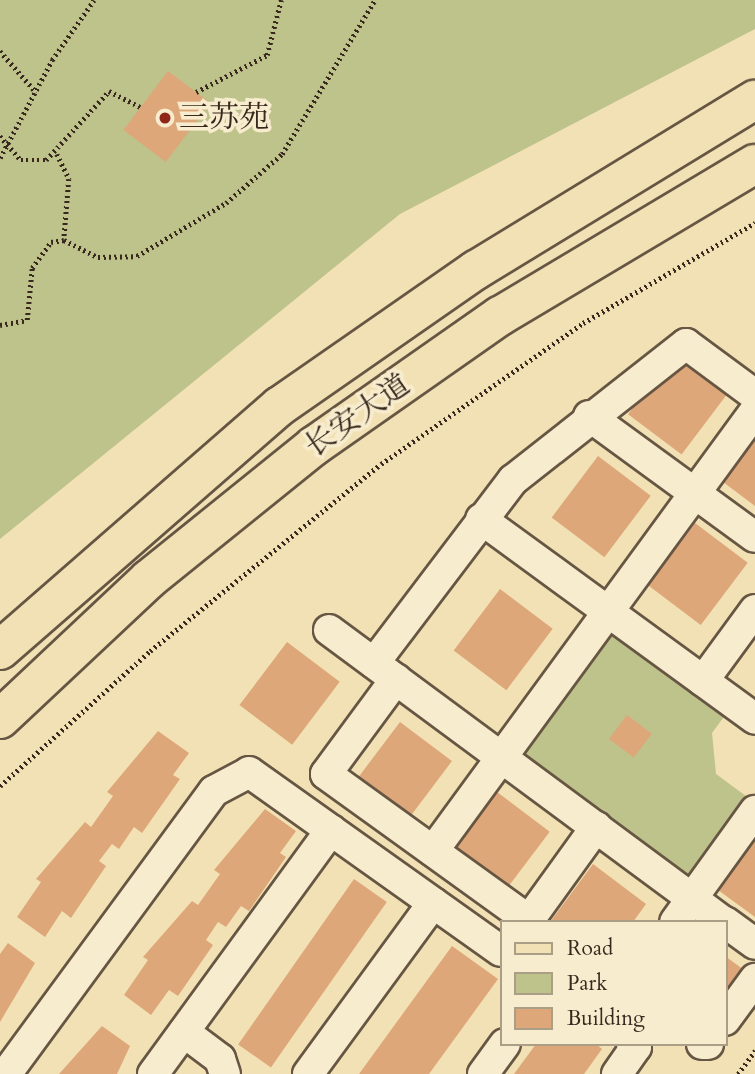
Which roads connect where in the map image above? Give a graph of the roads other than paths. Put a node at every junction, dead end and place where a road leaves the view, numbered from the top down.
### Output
1 (755, 100) edge
2 (755, 164) edge
3 (755, 395) edge
4 (755, 411) edge
5 (589, 416) junction
6 (695, 493) junction
7 (481, 519) junction
8 (755, 537) edge
9 (755, 610) edge
10 (608, 611) junction
11 (330, 630) dead end
12 (0, 649) edge
13 (385, 671) junction
14 (703, 681) junction
15 (0, 719) edge
16 (755, 719) edge
17 (501, 757) junction
18 (755, 811) edge
19 (596, 827) junction
20 (331, 830) junction
21 (433, 850) junction
22 (433, 903) junction
23 (684, 910) edge
24 (529, 920) edge
25 (531, 920) edge
26 (718, 920) edge
27 (727, 923) edge
28 (755, 944) edge
29 (500, 950) edge
30 (755, 979) edge
31 (727, 1017) edge
32 (184, 1032) junction
33 (504, 1046) edge
34 (635, 1046) edge
35 (6, 1074) edge
36 (153, 1074) edge
37 (225, 1074) edge
38 (308, 1074) edge
39 (483, 1074) edge
40 (617, 1074) edge

1 - 12 main road, 长安大道
2 - 15 main road, 长安大道
3 - 5 lane
4 - 6 lane
5 - 6 lane
5 - 7 lane
6 - 8 lane
6 - 10 lane
7 - 10 lane
7 - 13 lane
9 - 14 lane
10 - 14 lane
10 - 17 lane
11 - 13 lane
13 - 17 lane
13 - 21 lane
14 - 16 lane
17 - 19 lane
17 - 21 lane
18 - 23 lane
19 - 23 lane
19 - 25 lane
20 - 22 lane
20 - 32 lane
20 - 35 lane
21 - 24 lane
22 - 29 lane
22 - 38 lane
23 - 26 lane
27 - 28 lane
30 - 31 lane
32 - 36 lane
32 - 37 lane
33 - 39 lane
34 - 40 lane

